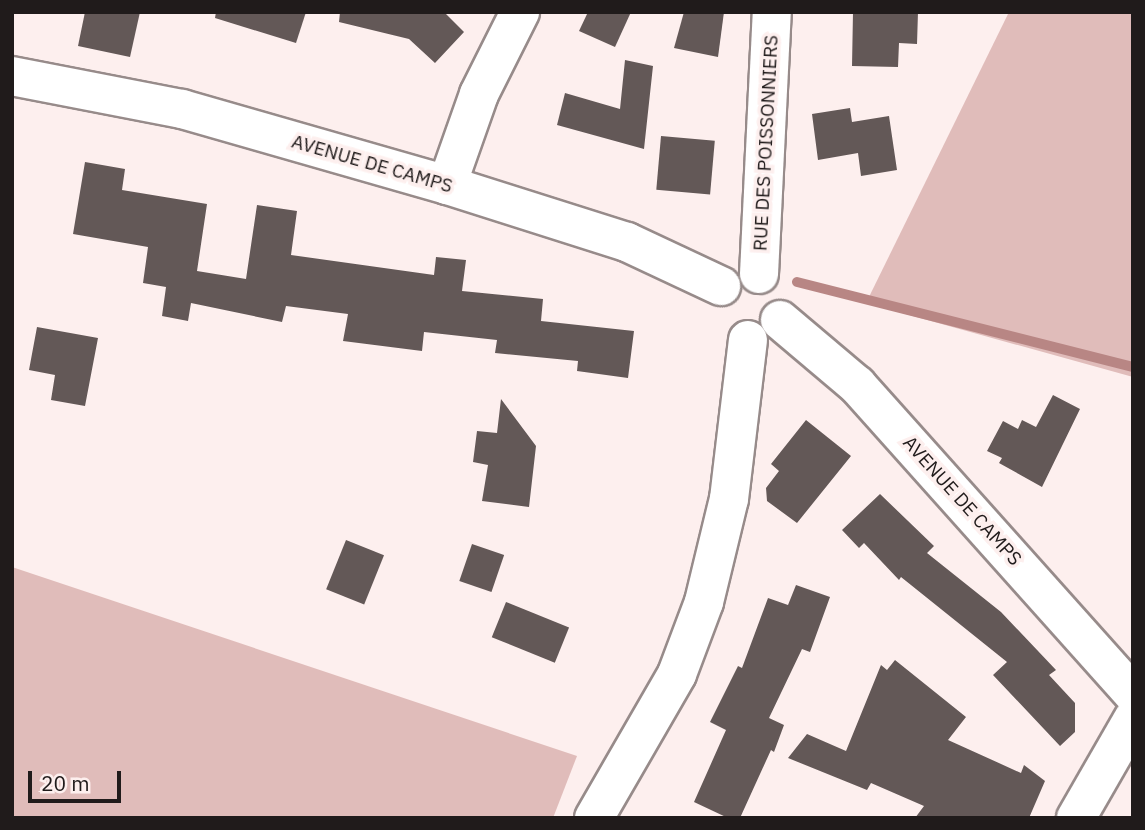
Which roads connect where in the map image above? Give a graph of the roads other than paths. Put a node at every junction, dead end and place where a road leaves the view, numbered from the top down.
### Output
1 (520, 12) edge
2 (772, 12) edge
3 (12, 76) edge
4 (447, 185) junction
5 (759, 274) junction
6 (721, 286) junction
7 (780, 320) junction
8 (748, 340) junction
9 (1133, 694) edge
10 (1133, 719) edge
11 (594, 818) edge
12 (1076, 818) edge

1 - 4 street
2 - 5 street, RUE DES POISSONNIERS
3 - 4 street, AVENUE DE CAMPS
4 - 6 street, AVENUE DE CAMPS
5 - 6 street
5 - 7 street
6 - 8 street
7 - 8 street
7 - 9 street, AVENUE DE CAMPS
8 - 11 street
10 - 12 street

